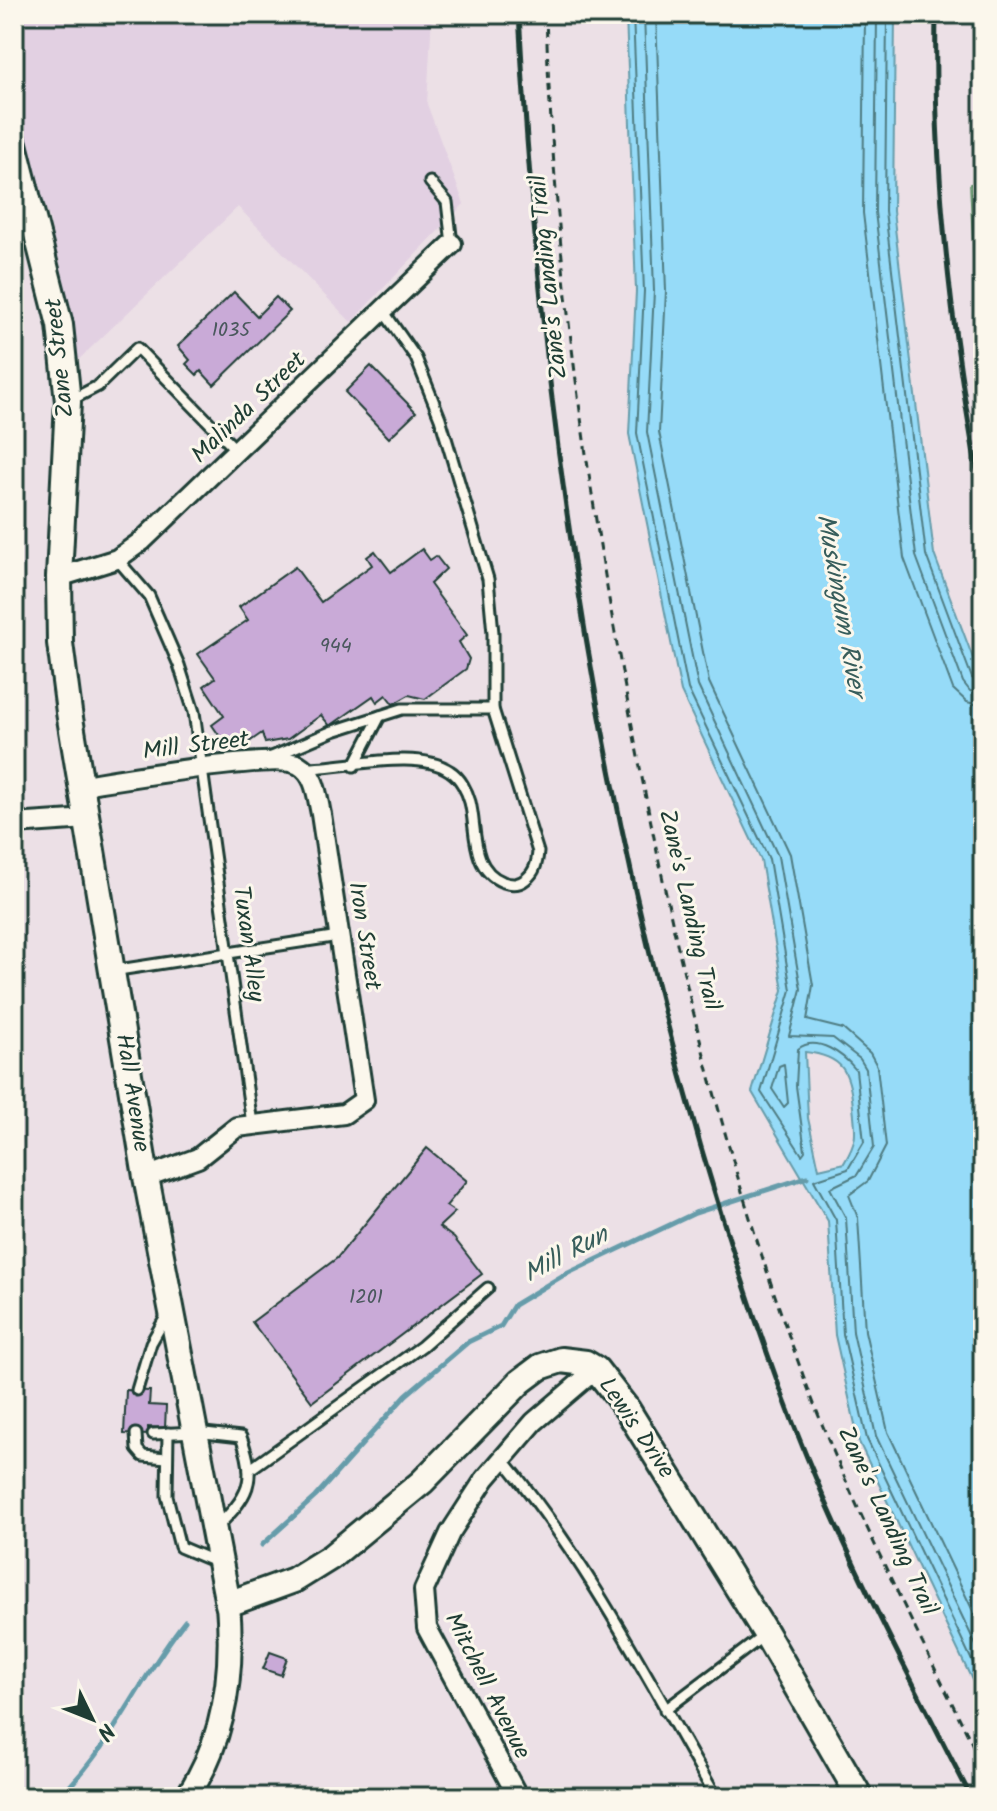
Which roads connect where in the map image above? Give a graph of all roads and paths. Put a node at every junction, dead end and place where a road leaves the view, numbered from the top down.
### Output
1 (546, 14) edge
2 (14, 144) edge
3 (430, 182) dead end
4 (452, 244) joint
5 (384, 312) junction
6 (68, 402) junction
7 (238, 452) junction
8 (117, 559) junction
9 (59, 577) junction
10 (493, 709) junction
11 (380, 716) junction
12 (261, 762) junction
13 (354, 766) junction
14 (203, 769) junction
15 (306, 772) junction
16 (83, 785) junction
17 (88, 819) junction
18 (14, 824) edge
19 (339, 936) junction
20 (230, 952) junction
21 (112, 971) junction
22 (252, 1124) junction
23 (146, 1177) junction
24 (488, 1288) dead end
25 (171, 1309) junction
26 (596, 1369) junction
27 (137, 1390) dead end
28 (196, 1432) junction
29 (168, 1433) junction
30 (136, 1434) dead end
31 (153, 1434) dead end
32 (167, 1458) junction
33 (502, 1458) junction
34 (249, 1470) junction
35 (216, 1528) junction
36 (223, 1565) junction
37 (228, 1604) junction
38 (766, 1634) junction
39 (665, 1710) junction
40 (983, 1766) edge
41 (187, 1797) edge
42 (518, 1797) edge
43 (716, 1797) edge
44 (860, 1797) edge

1 - 40 path, Zane's Landing Trail
2 - 6 main road, Zane Street
3 - 4 lane
4 - 5 street, Malinda Street
5 - 7 street, Malinda Street
5 - 10 lane
6 - 7 lane
6 - 9 main road, Zane Street
7 - 8 street, Malinda Street
8 - 9 street, Malinda Street
8 - 14 lane, Tuxan Alley
9 - 16 main road, Hall Avenue
10 - 11 lane
10 - 13 lane
11 - 12 lane
11 - 13 lane
12 - 14 street, Mill Street
12 - 15 street, Mill Street
13 - 15 lane
14 - 16 street, Mill Street
14 - 20 lane, Tuxan Alley
15 - 19 street, Iron Street
16 - 17 main road, Hall Avenue
17 - 18 street
17 - 21 main road, Hall Avenue
19 - 20 lane
19 - 22 street, Iron Street
20 - 21 lane
20 - 22 lane, Tuxan Alley
21 - 23 main road, Hall Avenue
22 - 23 street
23 - 25 main road, Hall Avenue
24 - 34 lane
25 - 27 lane
25 - 28 main road, Hall Avenue
26 - 33 street, Mitchell Avenue
26 - 37 main road, Lewis Drive
26 - 38 main road, Lewis Drive
28 - 29 lane
28 - 34 lane
28 - 35 main road, Hall Avenue
29 - 31 lane
29 - 32 lane
30 - 32 lane
32 - 36 lane
33 - 39 lane
33 - 42 street, Mitchell Avenue
34 - 35 lane
35 - 36 main road, Hall Avenue
36 - 37 main road, Hall Avenue
37 - 41 street
38 - 39 lane
38 - 44 main road, Lewis Drive
39 - 43 lane

